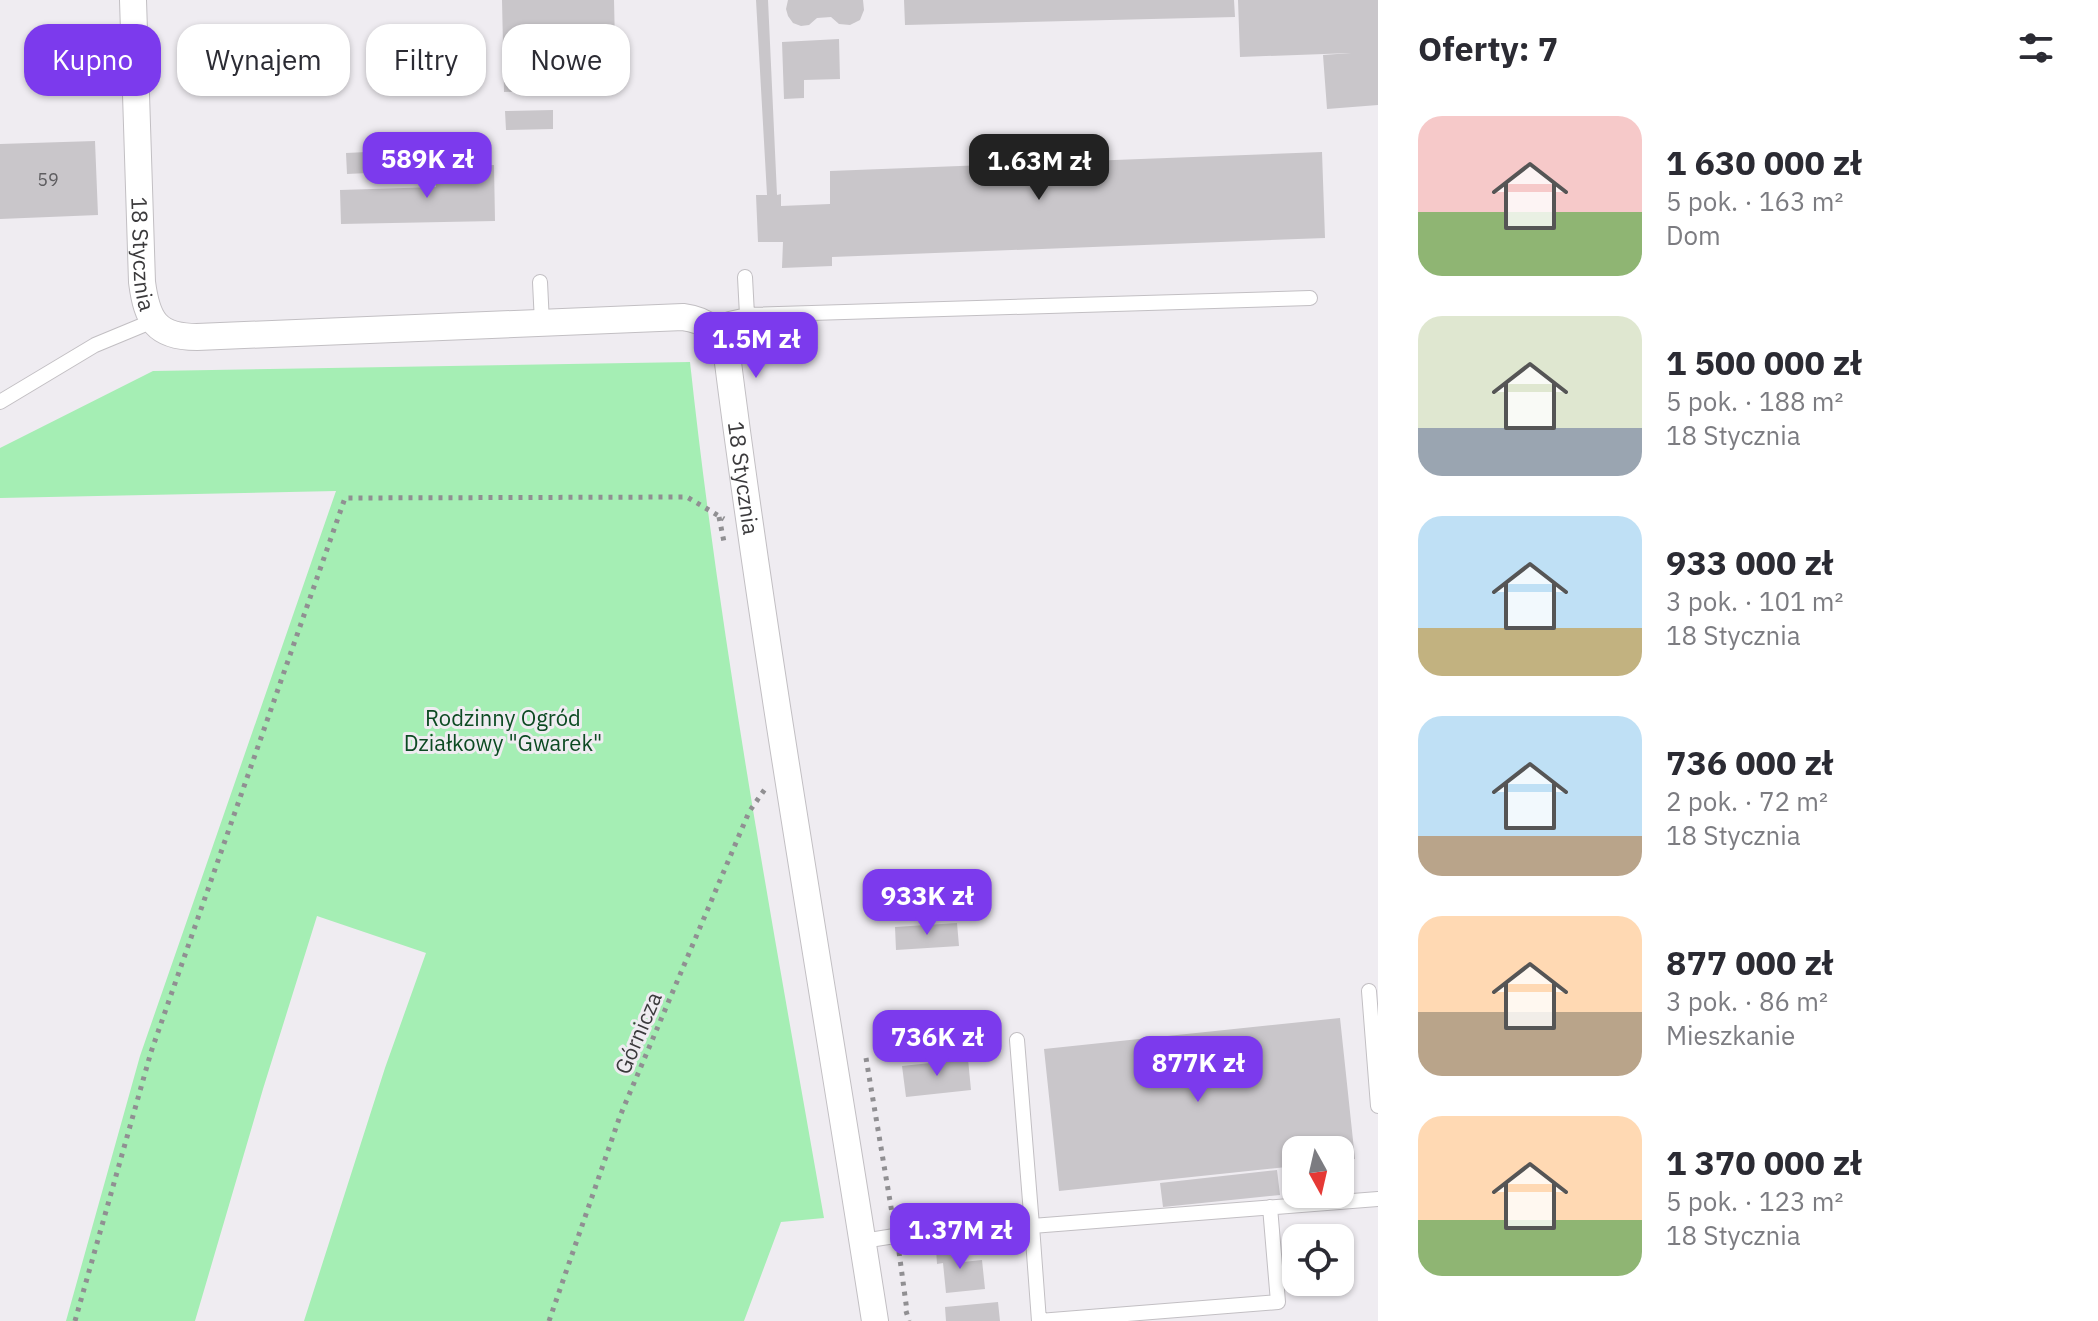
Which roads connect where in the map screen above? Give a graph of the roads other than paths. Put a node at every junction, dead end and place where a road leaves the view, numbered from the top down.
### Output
1 (133, 0) edge
2 (745, 277) dead end
3 (540, 282) dead end
4 (1310, 298) dead end
5 (747, 315) junction
6 (153, 321) junction
7 (542, 323) junction
8 (714, 330) junction
9 (0, 402) edge
10 (1369, 991) dead end
11 (1017, 1040) dead end
12 (1378, 1106) edge
13 (1378, 1199) edge
14 (1270, 1207) junction
15 (1032, 1226) junction
16 (863, 1241) junction
17 (875, 1321) edge

1 - 6 street, 18 Stycznia
2 - 5 lane
3 - 7 lane
4 - 5 lane
5 - 8 lane
6 - 7 street, 18 Stycznia
6 - 9 lane
7 - 8 street, 18 Stycznia
8 - 16 street, 18 Stycznia
10 - 12 lane
11 - 15 lane
13 - 14 lane
14 - 15 lane
14 - 15 lane
15 - 16 lane
16 - 17 street, 18 Stycznia

